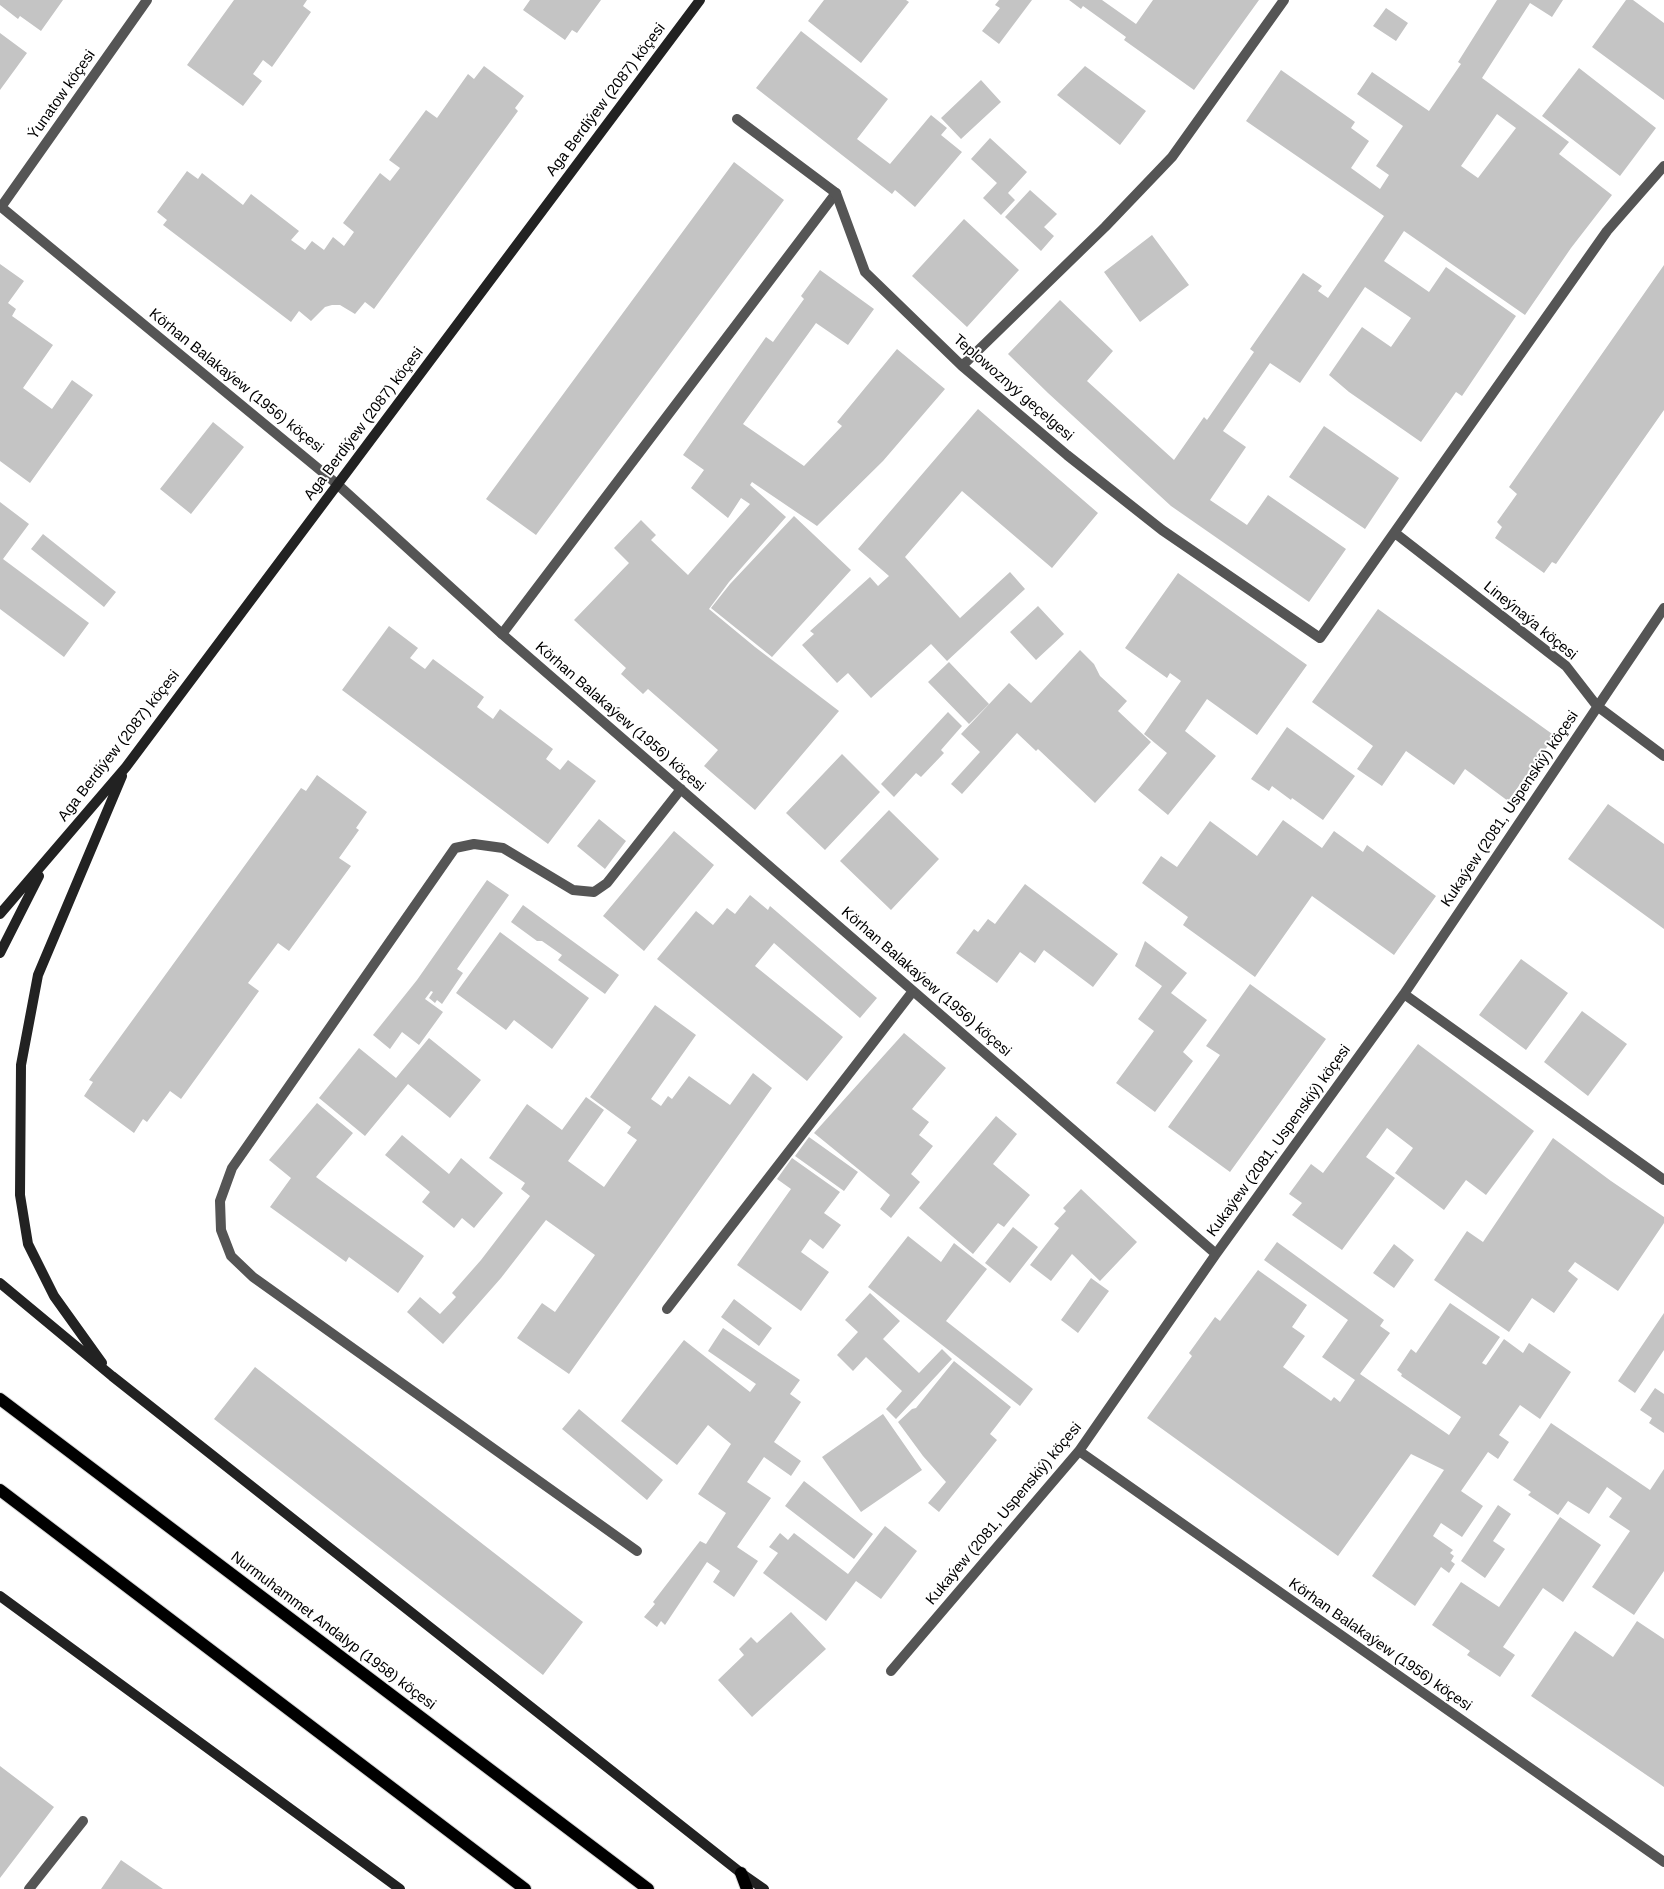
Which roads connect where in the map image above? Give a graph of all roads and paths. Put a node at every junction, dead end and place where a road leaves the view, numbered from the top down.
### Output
1 (147, 0) edge
2 (700, 0) edge
3 (1284, 0) edge
4 (736, 119) dead end
5 (1664, 166) edge
6 (836, 193) junction
7 (1, 207) edge
8 (962, 366) junction
9 (337, 484) junction
10 (1396, 533) junction
11 (1664, 608) edge
12 (502, 634) junction
13 (1597, 706) junction
14 (1664, 756) edge
15 (126, 767) junction
16 (681, 789) junction
17 (46, 862) junction
18 (0, 914) edge
19 (0, 953) edge
20 (913, 991) junction
21 (1404, 994) junction
22 (1664, 1180) edge
23 (1216, 1254) junction
24 (0, 1284) edge
25 (667, 1309) dead end
26 (112, 1376) junction
27 (0, 1399) edge
28 (1079, 1452) junction
29 (0, 1490) edge
30 (637, 1551) dead end
31 (0, 1596) edge
32 (891, 1671) dead end
33 (83, 1821) dead end
34 (1664, 1862) edge
35 (741, 1873) junction
36 (29, 1889) edge
37 (400, 1889) edge
38 (526, 1889) edge
39 (648, 1889) edge
40 (747, 1889) edge
41 (764, 1889) edge

1 - 7 street, Ýunatow köçesi
2 - 9 street, Aga Berdiýew (2087) köçesi
3 - 8 street
4 - 6 street
5 - 10 street
6 - 8 street, Teplowoznyý geçelgesi
6 - 12 street
7 - 9 street, Körhan Balakaýew (1956) köçesi
8 - 10 street, Teplowoznyý geçelgesi
9 - 12 street, Körhan Balakaýew (1956) köçesi
9 - 15 street, Aga Berdiýew (2087) köçesi
10 - 13 street, Lineýnaýa köçesi
11 - 13 street, Kukaýew (2081, Uspenskiý) köçesi
12 - 16 street, Körhan Balakaýew (1956) köçesi
13 - 14 street, Lineýnaýa köçesi
13 - 21 street, Kukaýew (2081, Uspenskiý) köçesi
15 - 17 street, Aga Berdiýew (2087) köçesi
15 - 26 street
16 - 20 street, Körhan Balakaýew (1956) köçesi
16 - 30 street
17 - 18 street, Aga Berdiýew (2087) köçesi
17 - 19 street, Aga Berdiýew (2087) köçesi
20 - 23 street, Körhan Balakaýew (1956) köçesi
20 - 25 street
21 - 22 street
21 - 23 street, Kukaýew (2081, Uspenskiý) köçesi
23 - 28 street, Kukaýew (2081, Uspenskiý) köçesi
24 - 26 street
26 - 35 street
27 - 39 main road, Nurmuhammet Andalyp (1958) köçesi
28 - 32 street, Kukaýew (2081, Uspenskiý) köçesi
28 - 34 street, Körhan Balakaýew (1956) köçesi
29 - 38 main road
31 - 37 street
33 - 36 street
35 - 40 main road
35 - 41 street

